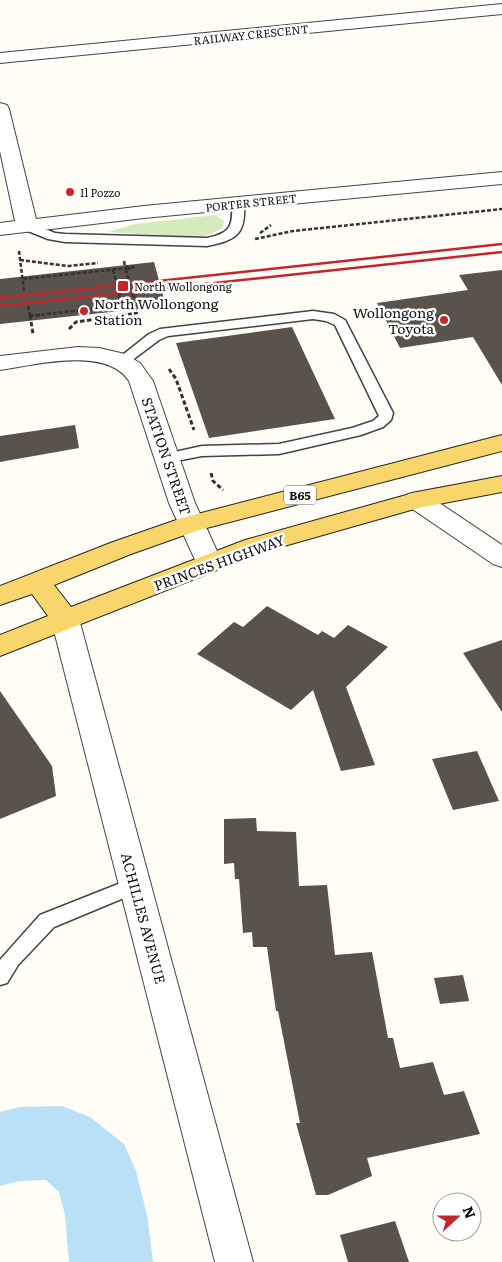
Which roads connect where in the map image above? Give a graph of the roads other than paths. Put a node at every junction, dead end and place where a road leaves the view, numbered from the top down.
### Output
1 (502, 9) edge
2 (0, 58) edge
3 (0, 109) edge
4 (502, 178) edge
5 (238, 203) junction
6 (27, 226) junction
7 (0, 229) edge
8 (119, 360) junction
9 (0, 364) edge
10 (502, 443) edge
11 (166, 458) junction
12 (502, 484) edge
13 (417, 500) junction
14 (191, 524) junction
15 (502, 558) edge
16 (209, 562) junction
17 (37, 582) junction
18 (0, 596) edge
19 (65, 619) junction
20 (0, 646) edge
21 (136, 885) junction
22 (0, 977) edge
23 (234, 1262) edge

1 - 2 street, RAILWAY CRESCENT
3 - 6 street
4 - 5 street, PORTER STREET
5 - 6 street, PORTER STREET
5 - 6 lane
6 - 7 street, PORTER STREET
8 - 9 street
8 - 11 street, STATION STREET
8 - 11 lane
10 - 14 main road, B65
11 - 14 street, STATION STREET
12 - 13 main road, PRINCES HIGHWAY
13 - 15 street
13 - 16 main road, PRINCES HIGHWAY
14 - 16 street, STATION STREET
14 - 17 main road, B65
16 - 19 main road, PRINCES HIGHWAY
17 - 18 main road, B65
17 - 19 main road, ACHILLES AVENUE
19 - 20 main road, PRINCES HIGHWAY
19 - 21 street, ACHILLES AVENUE
21 - 22 lane
21 - 23 street, ACHILLES AVENUE

